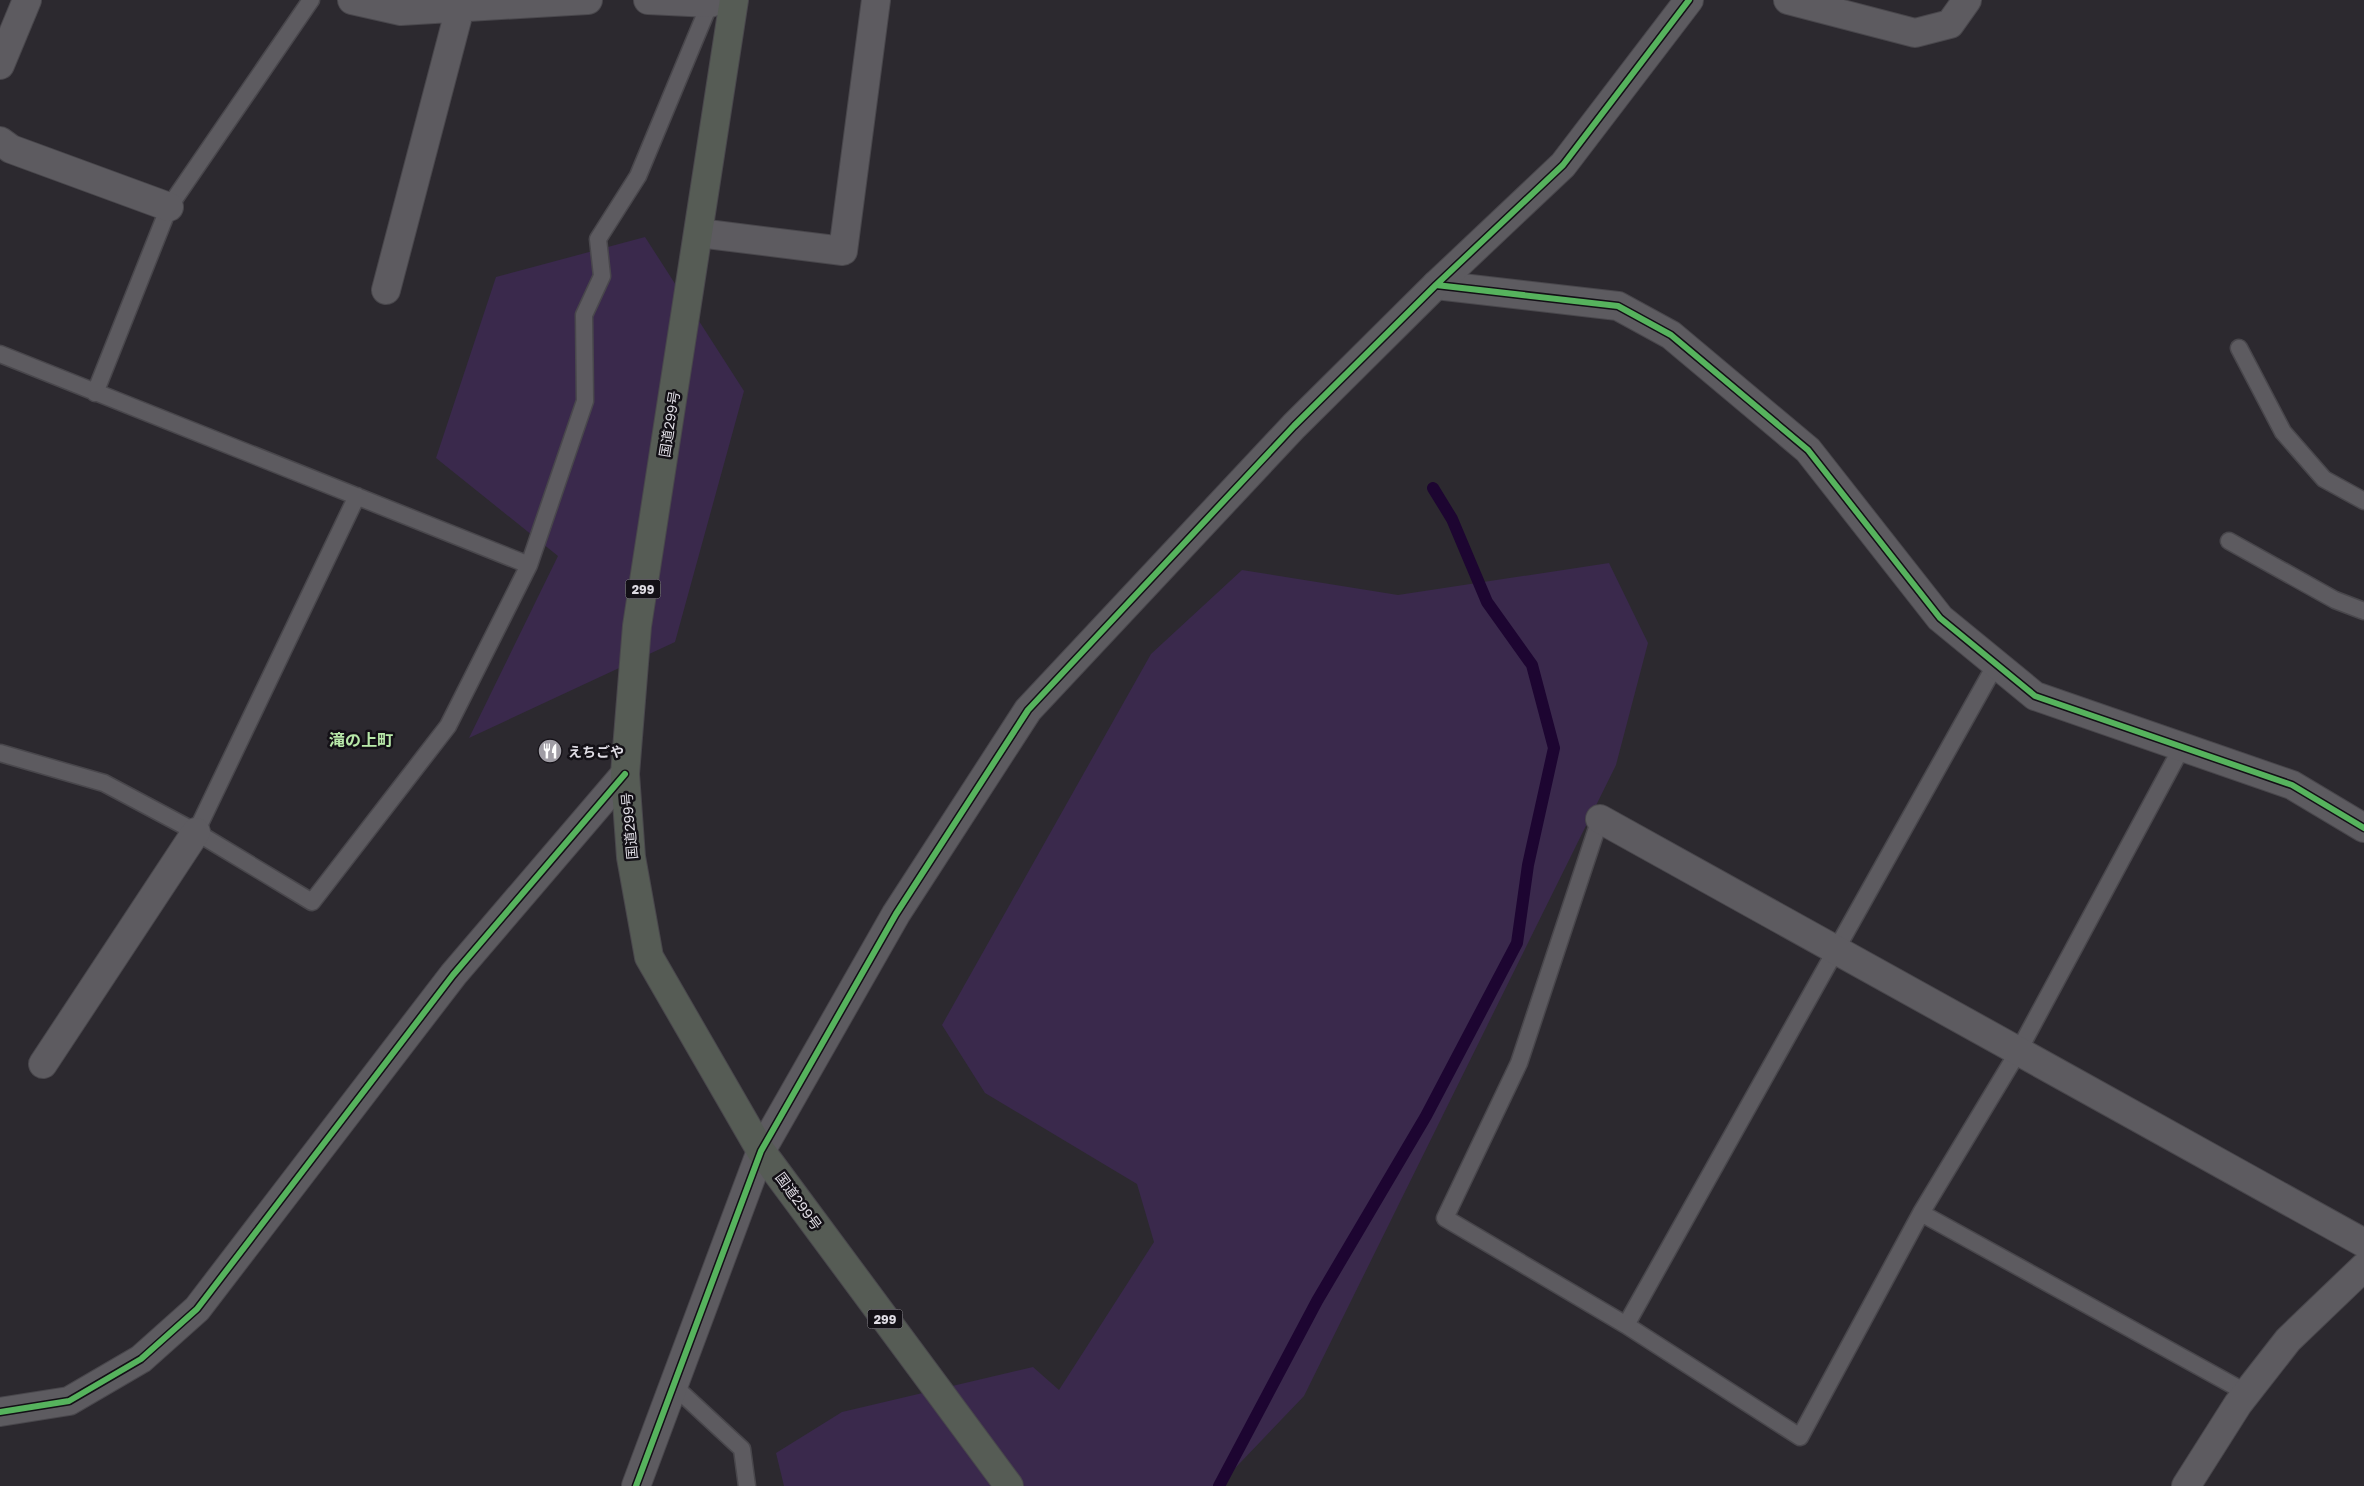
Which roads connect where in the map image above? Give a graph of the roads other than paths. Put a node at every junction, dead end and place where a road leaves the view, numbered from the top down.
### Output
1 (28, 0) edge
2 (311, 0) edge
3 (352, 0) edge
4 (588, 0) edge
5 (648, 0) edge
6 (876, 0) edge
7 (1689, 0) edge
8 (1788, 0) edge
9 (1968, 0) edge
10 (721, 1) edge
11 (460, 8) junction
12 (0, 65) edge
13 (0, 141) edge
14 (169, 207) junction
15 (699, 233) junction
16 (1436, 285) junction
17 (386, 290) dead end
18 (2239, 348) dead end
19 (0, 354) edge
20 (96, 394) junction
21 (357, 496) junction
22 (2364, 501) edge
23 (2230, 541) dead end
24 (530, 565) junction
25 (2364, 611) edge
26 (1996, 664) junction
27 (2182, 747) junction
28 (0, 753) edge
29 (625, 774) junction
30 (1600, 819) joint
31 (2364, 828) edge
32 (196, 832) junction
33 (1836, 950) junction
34 (2018, 1052) junction
35 (43, 1064) dead end
36 (762, 1151) junction
37 (1921, 1213) junction
38 (2364, 1243) edge
39 (2364, 1267) edge
40 (1626, 1325) junction
41 (674, 1386) junction
42 (2247, 1393) junction
43 (0, 1412) edge
44 (636, 1486) edge
45 (747, 1486) edge
46 (1009, 1486) edge
47 (2186, 1486) edge

1 - 12 street
2 - 14 lane
3 - 11 street
4 - 11 street
5 - 10 street
6 - 15 street
7 - 16 street
8 - 9 street
10 - 15 highway, 国道299号 / 299
10 - 24 lane
11 - 17 street
13 - 14 street
14 - 20 lane
15 - 29 highway, 国道299号 / 299
16 - 26 street
16 - 36 street
18 - 22 lane
19 - 20 lane
20 - 21 lane
21 - 24 lane
21 - 32 lane
23 - 25 lane
24 - 32 lane
26 - 27 street
26 - 33 lane
27 - 31 street
27 - 34 lane
28 - 32 lane
29 - 36 highway, 国道299号 / 299
29 - 43 street
30 - 33 street
30 - 40 lane
32 - 35 street
33 - 34 street
33 - 40 lane
34 - 37 lane
34 - 38 street
36 - 41 street
36 - 46 highway, 国道299号 / 299
37 - 40 lane
37 - 42 lane
39 - 42 street
41 - 44 street
41 - 45 lane
42 - 47 street

